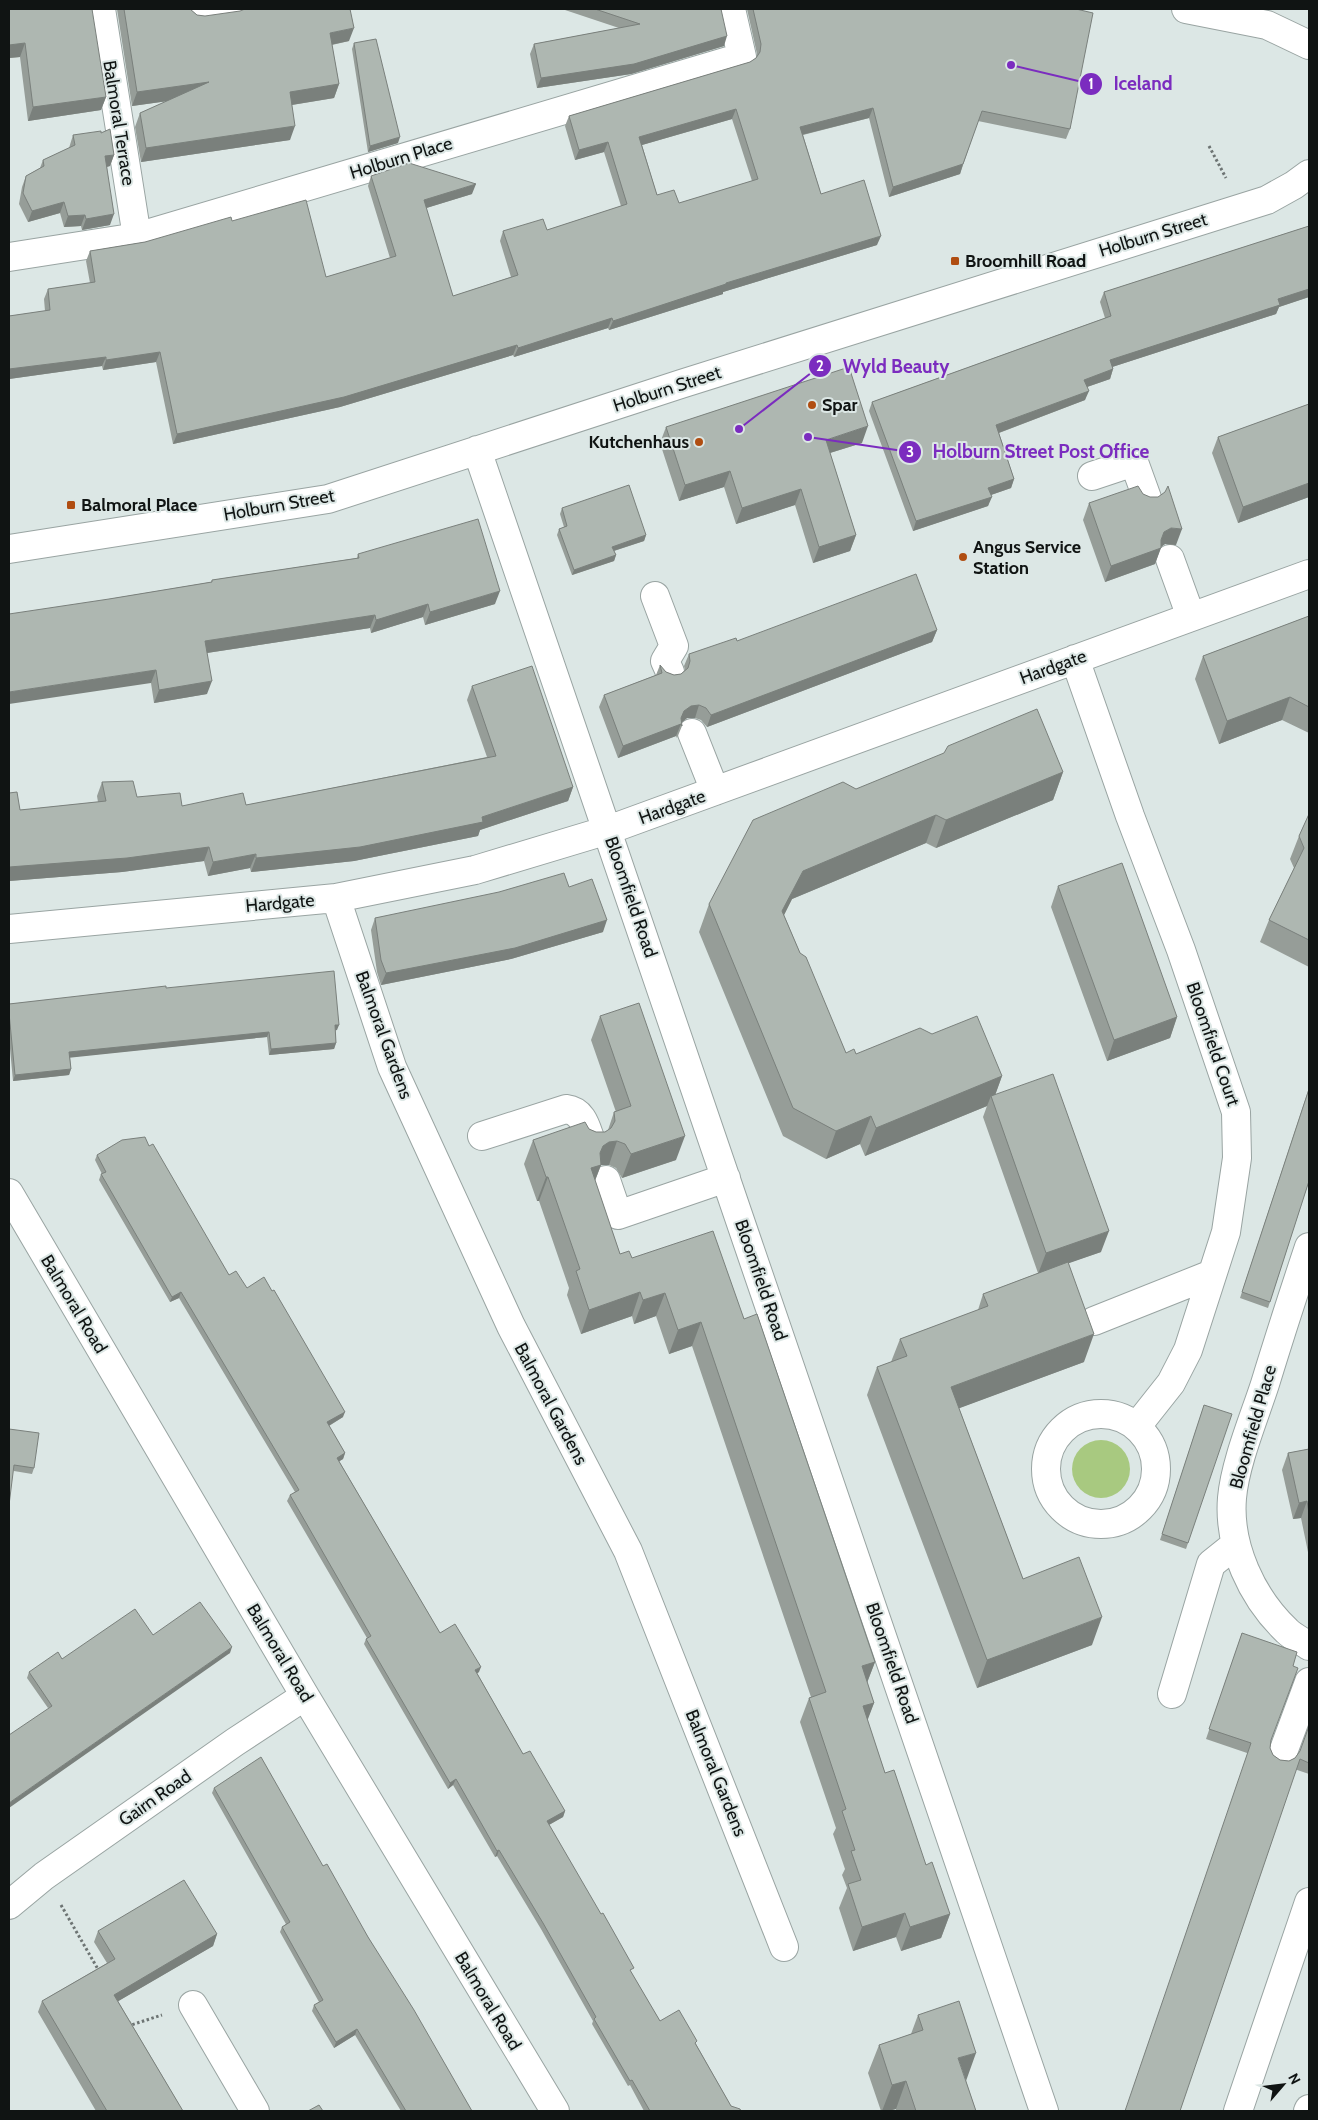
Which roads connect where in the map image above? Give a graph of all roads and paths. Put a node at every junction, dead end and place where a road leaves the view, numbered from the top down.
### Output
1 (233, 9) edge
2 (731, 9) edge
3 (1186, 9) edge
4 (198, 14) edge
5 (109, 21) edge
6 (1309, 45) edge
7 (1209, 146) dead end
8 (1309, 174) edge
9 (1226, 178) dead end
10 (137, 237) junction
11 (9, 257) edge
12 (477, 450) junction
13 (1092, 476) dead end
14 (1147, 498) edge
15 (9, 550) edge
16 (1170, 559) dead end
17 (1309, 574) edge
18 (655, 596) dead end
19 (1192, 617) junction
20 (1075, 659) junction
21 (670, 672) edge
22 (692, 732) dead end
23 (715, 791) junction
24 (608, 830) junction
25 (336, 898) junction
26 (9, 929) edge
27 (482, 1136) dead end
28 (591, 1141) edge
29 (726, 1178) junction
30 (606, 1180) edge
31 (9, 1193) edge
32 (1309, 1247) edge
33 (1212, 1274) junction
34 (1094, 1321) dead end
35 (1137, 1426) junction
36 (1236, 1544) junction
37 (1309, 1646) edge
38 (1309, 1682) edge
39 (1172, 1694) dead end
40 (305, 1696) junction
41 (1282, 1754) dead end
42 (44, 1876) junction
43 (1309, 1902) edge
44 (9, 1905) edge
45 (784, 1948) dead end
46 (100, 1972) edge
47 (193, 2005) joint
48 (126, 2017) edge
49 (255, 2111) edge
50 (555, 2111) edge
51 (1044, 2111) edge
52 (1238, 2111) edge

1 - 4 street
2 - 10 street, Holburn Place
3 - 6 street
5 - 10 street, Balmoral Terrace
7 - 9 path
8 - 12 street, Holburn Street
10 - 11 street, Holburn Place
12 - 15 street, Holburn Street
12 - 24 street, Bloomfield Road
13 - 14 street
16 - 19 street
17 - 19 street, Hardgate
18 - 21 street
19 - 20 street, Hardgate
20 - 23 street, Hardgate
20 - 33 street, Bloomfield Court
22 - 23 street
23 - 24 street, Hardgate
24 - 25 street, Hardgate
24 - 29 street, Bloomfield Road
25 - 26 street, Hardgate
25 - 45 street, Balmoral Gardens
27 - 28 street
29 - 30 street
29 - 51 street, Bloomfield Road
31 - 40 street, Balmoral Road
32 - 36 street, Bloomfield Place
33 - 34 street
33 - 35 street, Bloomfield Court
35 - 35 street
36 - 37 street, Bloomfield Place
36 - 39 street
38 - 41 street
40 - 42 street, Gairn Road
40 - 50 street, Balmoral Road
42 - 44 street, Gairn Road
42 - 46 path
43 - 52 street
47 - 48 path
47 - 49 street

